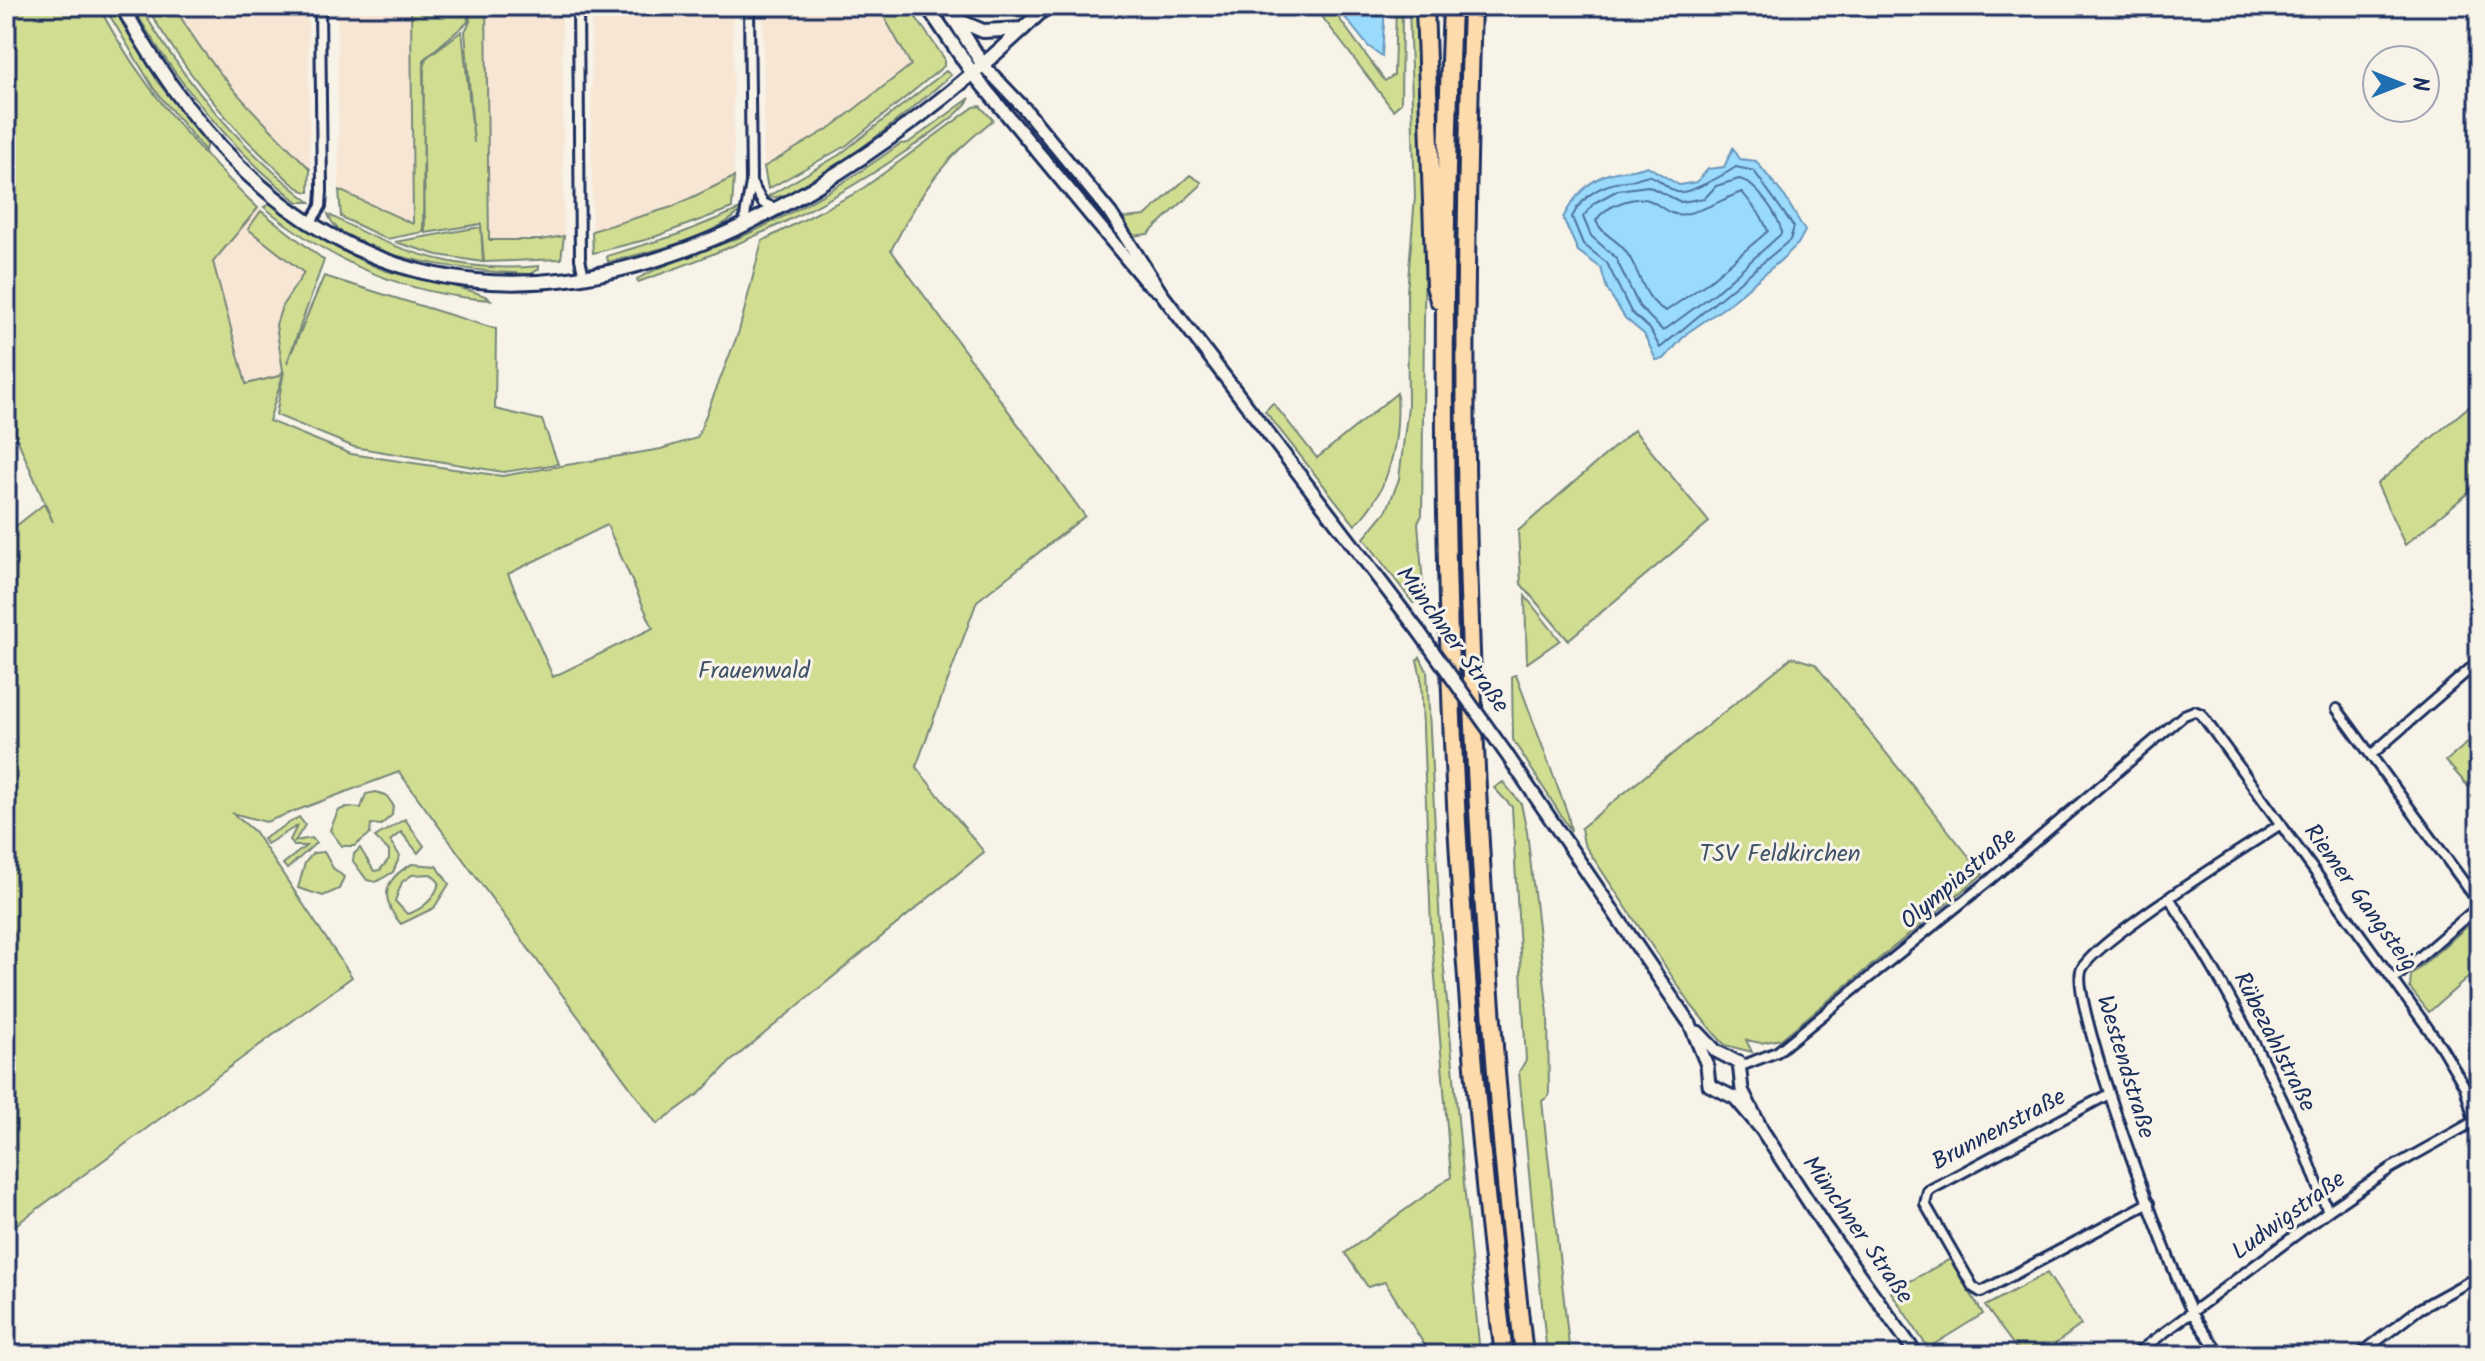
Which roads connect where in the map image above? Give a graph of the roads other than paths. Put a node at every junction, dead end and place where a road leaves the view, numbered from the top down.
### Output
1 (122, 6) edge
2 (320, 6) edge
3 (578, 6) edge
4 (749, 6) edge
5 (927, 6) edge
6 (946, 6) edge
7 (1047, 6) edge
8 (1425, 6) edge
9 (1452, 6) edge
10 (1472, 6) edge
11 (953, 18) junction
12 (1023, 29) junction
13 (978, 70) junction
14 (751, 183) junction
15 (779, 209) junction
16 (311, 222) junction
17 (742, 227) junction
18 (584, 277) junction
19 (1161, 293) junction
20 (1446, 322) junction
21 (2479, 661) edge
22 (2337, 709) dead end
23 (2194, 711) joint
24 (2371, 755) junction
25 (2281, 824) junction
26 (2170, 899) junction
27 (2479, 904) edge
28 (2394, 979) junction
29 (1690, 1024) junction
30 (1723, 1055) junction
31 (1707, 1065) junction
32 (1741, 1066) junction
33 (1740, 1083) junction
34 (1727, 1092) junction
35 (2109, 1094) junction
36 (2475, 1121) junction
37 (1762, 1130) junction
38 (2479, 1139) edge
39 (2149, 1203) junction
40 (2328, 1211) junction
41 (2479, 1276) edge
42 (2191, 1312) junction
43 (1504, 1355) edge
44 (1524, 1355) edge
45 (1917, 1355) edge
46 (2134, 1355) edge
47 (2221, 1355) edge
48 (2359, 1355) edge

1 - 16 main road
2 - 16 street
3 - 18 street
4 - 14 street
5 - 13 main road
6 - 11 main road
7 - 12 main road
8 - 20 highway
9 - 20 highway
10 - 44 highway
11 - 12 main road
11 - 13 main road
12 - 13 main road
13 - 15 main road
13 - 19 street, Münchner Straße
13 - 19 street, Münchner Straße
14 - 15 street
14 - 17 street
15 - 17 main road
16 - 18 main road
17 - 18 main road
19 - 29 street, Münchner Straße, bridge
20 - 43 highway
21 - 24 street
22 - 24 street
23 - 25 street, Riemer Gangsteig
23 - 32 street, Olympiastraße
24 - 27 street
25 - 26 street, Westendstraße
25 - 28 street, Riemer Gangsteig
26 - 35 street, Westendstraße
26 - 40 street, Rübezahlstraße
27 - 28 street
28 - 36 street, Riemer Gangsteig
29 - 30 street, Münchner Straße
29 - 31 street, Münchner Straße
30 - 31 street
30 - 32 street, Münchner Straße
31 - 34 street, Münchner Straße
32 - 33 street, Münchner Straße
33 - 34 street
33 - 37 street, Münchner Straße
34 - 37 street, Münchner Straße
35 - 39 street, Westendstraße
35 - 39 street, Brunnenstraße
36 - 38 street, Riemer Gangsteig
36 - 40 street, Ludwigstraße
37 - 45 street, Münchner Straße
39 - 42 street, Westendstraße
40 - 42 street, Ludwigstraße
41 - 48 street
42 - 46 street, Ludwigstraße
42 - 47 street, Westendstraße

